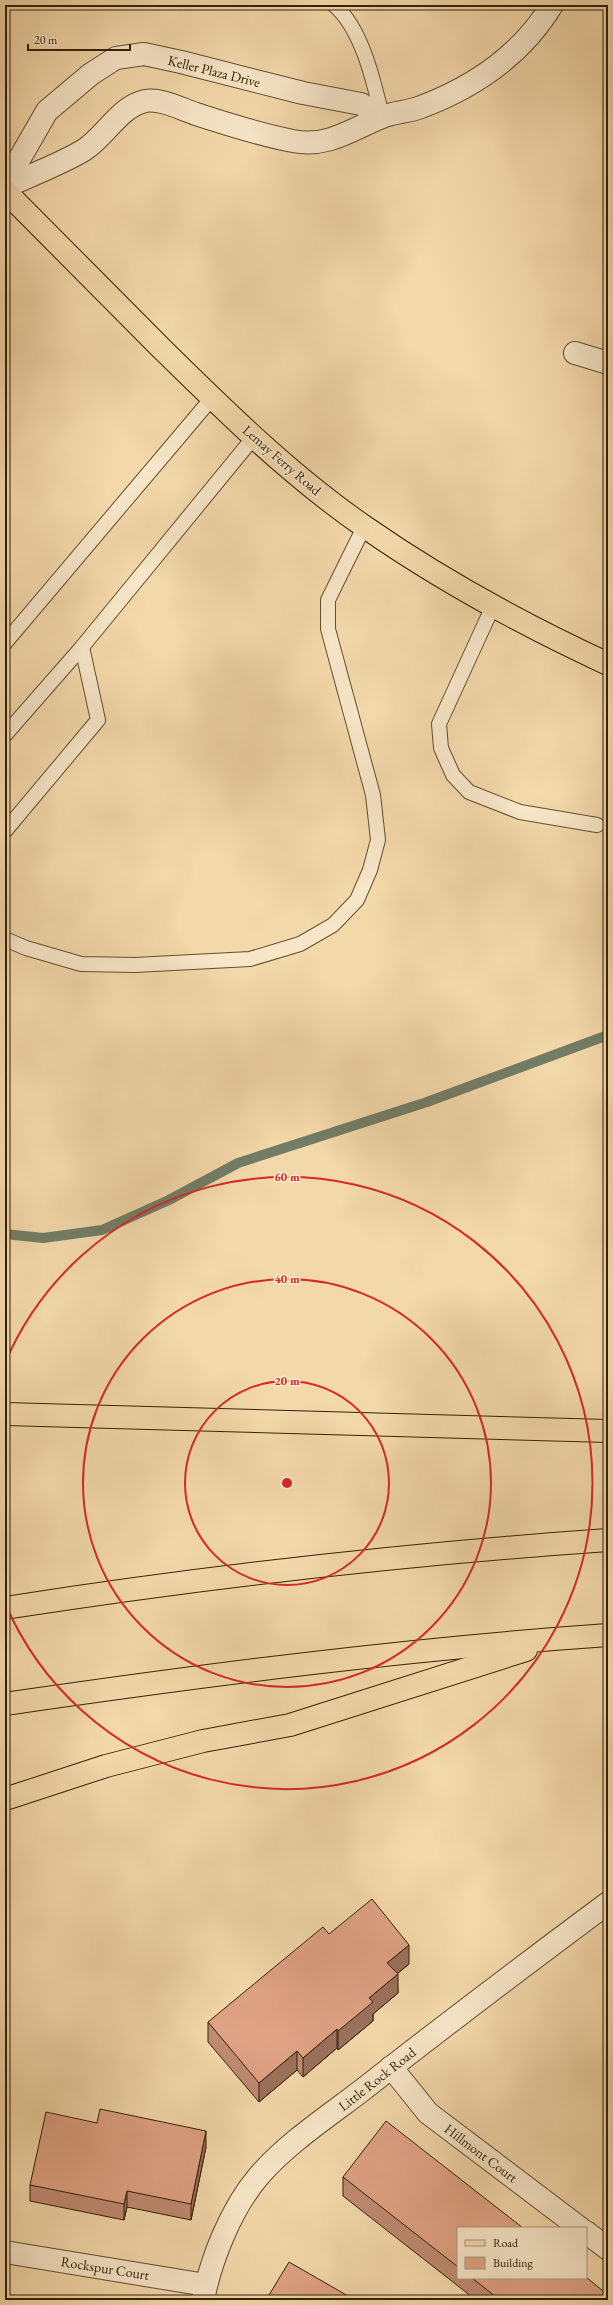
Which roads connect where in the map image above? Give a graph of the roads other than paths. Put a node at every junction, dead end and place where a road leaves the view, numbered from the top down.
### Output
1 (334, 5) edge
2 (552, 5) edge
3 (382, 116) junction
4 (5, 184) edge
5 (5, 187) edge
6 (5, 191) edge
7 (575, 353) dead end
8 (608, 363) edge
9 (212, 398) junction
10 (254, 437) junction
11 (364, 527) junction
12 (493, 606) junction
13 (5, 643) edge
14 (82, 647) junction
15 (608, 664) edge
16 (5, 735) edge
17 (597, 825) dead end
18 (5, 831) edge
19 (5, 939) edge
20 (5, 1414) edge
21 (608, 1430) edge
22 (608, 1540) edge
23 (5, 1608) edge
24 (608, 1635) edge
25 (563, 1638) junction
26 (5, 1704) edge
27 (5, 1799) edge
28 (608, 1903) edge
29 (391, 2067) junction
30 (579, 2227) edge
31 (587, 2233) edge
32 (608, 2249) edge
33 (5, 2252) edge
34 (204, 2292) edge

1 - 3 lane
2 - 3 street
3 - 4 street, Keller Plaza Drive
3 - 5 street
6 - 9 main road, Lemay Ferry Road
7 - 8 street
9 - 10 main road, Lemay Ferry Road
9 - 13 lane
10 - 11 main road, Lemay Ferry Road
10 - 14 lane
11 - 12 main road, Lemay Ferry Road
11 - 19 lane
12 - 15 main road, Lemay Ferry Road
12 - 17 lane
14 - 16 lane
14 - 18 lane
20 - 21 main road
22 - 23 main road
24 - 25 main road
25 - 26 main road
25 - 27 main road
28 - 29 street, Little Rock Road
29 - 30 street, Hillmont Court
29 - 34 street, Little Rock Road
31 - 32 street
33 - 34 street, Rockspur Court

